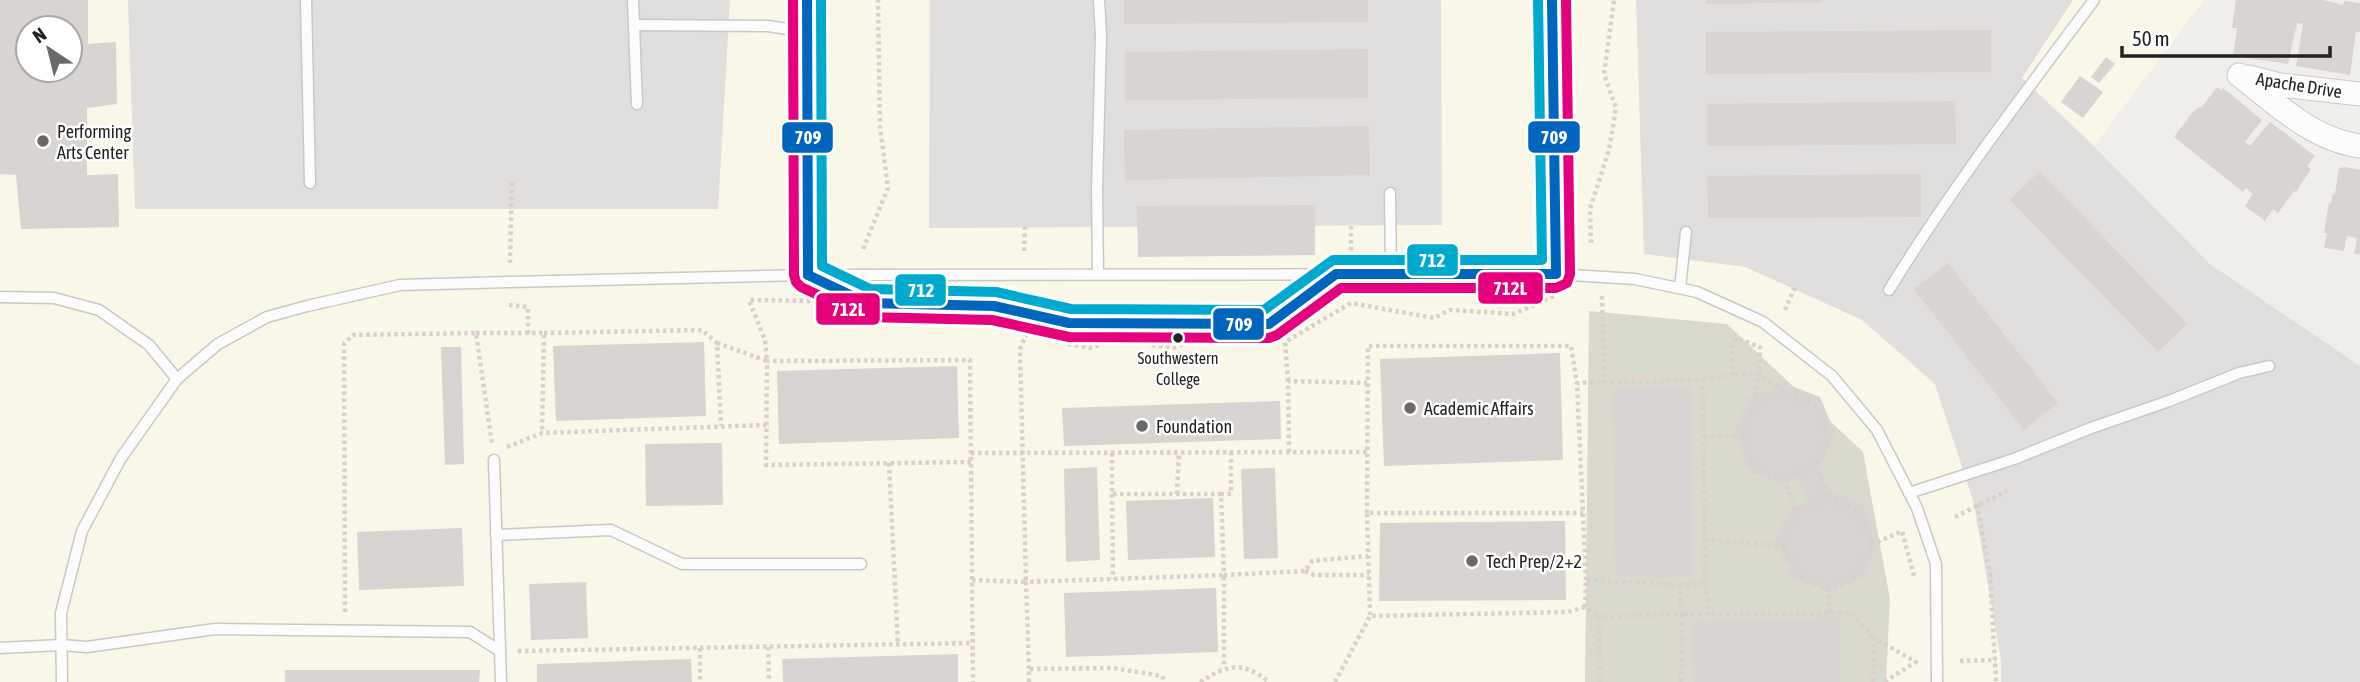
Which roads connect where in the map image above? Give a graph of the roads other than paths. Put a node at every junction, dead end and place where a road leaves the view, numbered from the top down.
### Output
1 (306, 0) edge
2 (633, 0) edge
3 (807, 0) edge
4 (1099, 0) edge
5 (1552, 0) edge
6 (2094, 0) edge
7 (634, 25) junction
8 (807, 32) junction
9 (2360, 94) edge
10 (637, 104) dead end
11 (2360, 146) edge
12 (310, 183) dead end
13 (1391, 193) dead end
14 (1686, 232) dead end
15 (1098, 274) junction
16 (1336, 274) junction
17 (1391, 274) junction
18 (1556, 274) junction
19 (808, 275) junction
20 (1681, 288) junction
21 (1889, 290) dead end
22 (0, 297) edge
23 (2269, 366) dead end
24 (177, 379) junction
25 (494, 456) road end
26 (1909, 493) junction
27 (496, 535) junction
28 (861, 564) dead end
29 (61, 645) junction
30 (0, 648) edge
31 (500, 651) junction
32 (62, 682) edge
33 (501, 682) edge
34 (1937, 682) edge

1 - 12 lane
2 - 7 lane
3 - 8 lane
4 - 15 lane
5 - 18 lane
6 - 21 lane
7 - 8 lane
7 - 10 lane
8 - 19 lane
9 - 11 street, Apache Drive
13 - 17 lane
14 - 20 lane
15 - 16 lane
15 - 19 lane
16 - 17 lane
16 - 19 lane
17 - 18 lane
18 - 20 lane
19 - 24 lane
20 - 26 lane
22 - 24 lane
23 - 26 lane
24 - 29 lane
25 - 27 lane
26 - 34 lane
27 - 28 lane
27 - 31 lane
29 - 30 lane
29 - 31 lane
29 - 32 lane
31 - 33 lane

